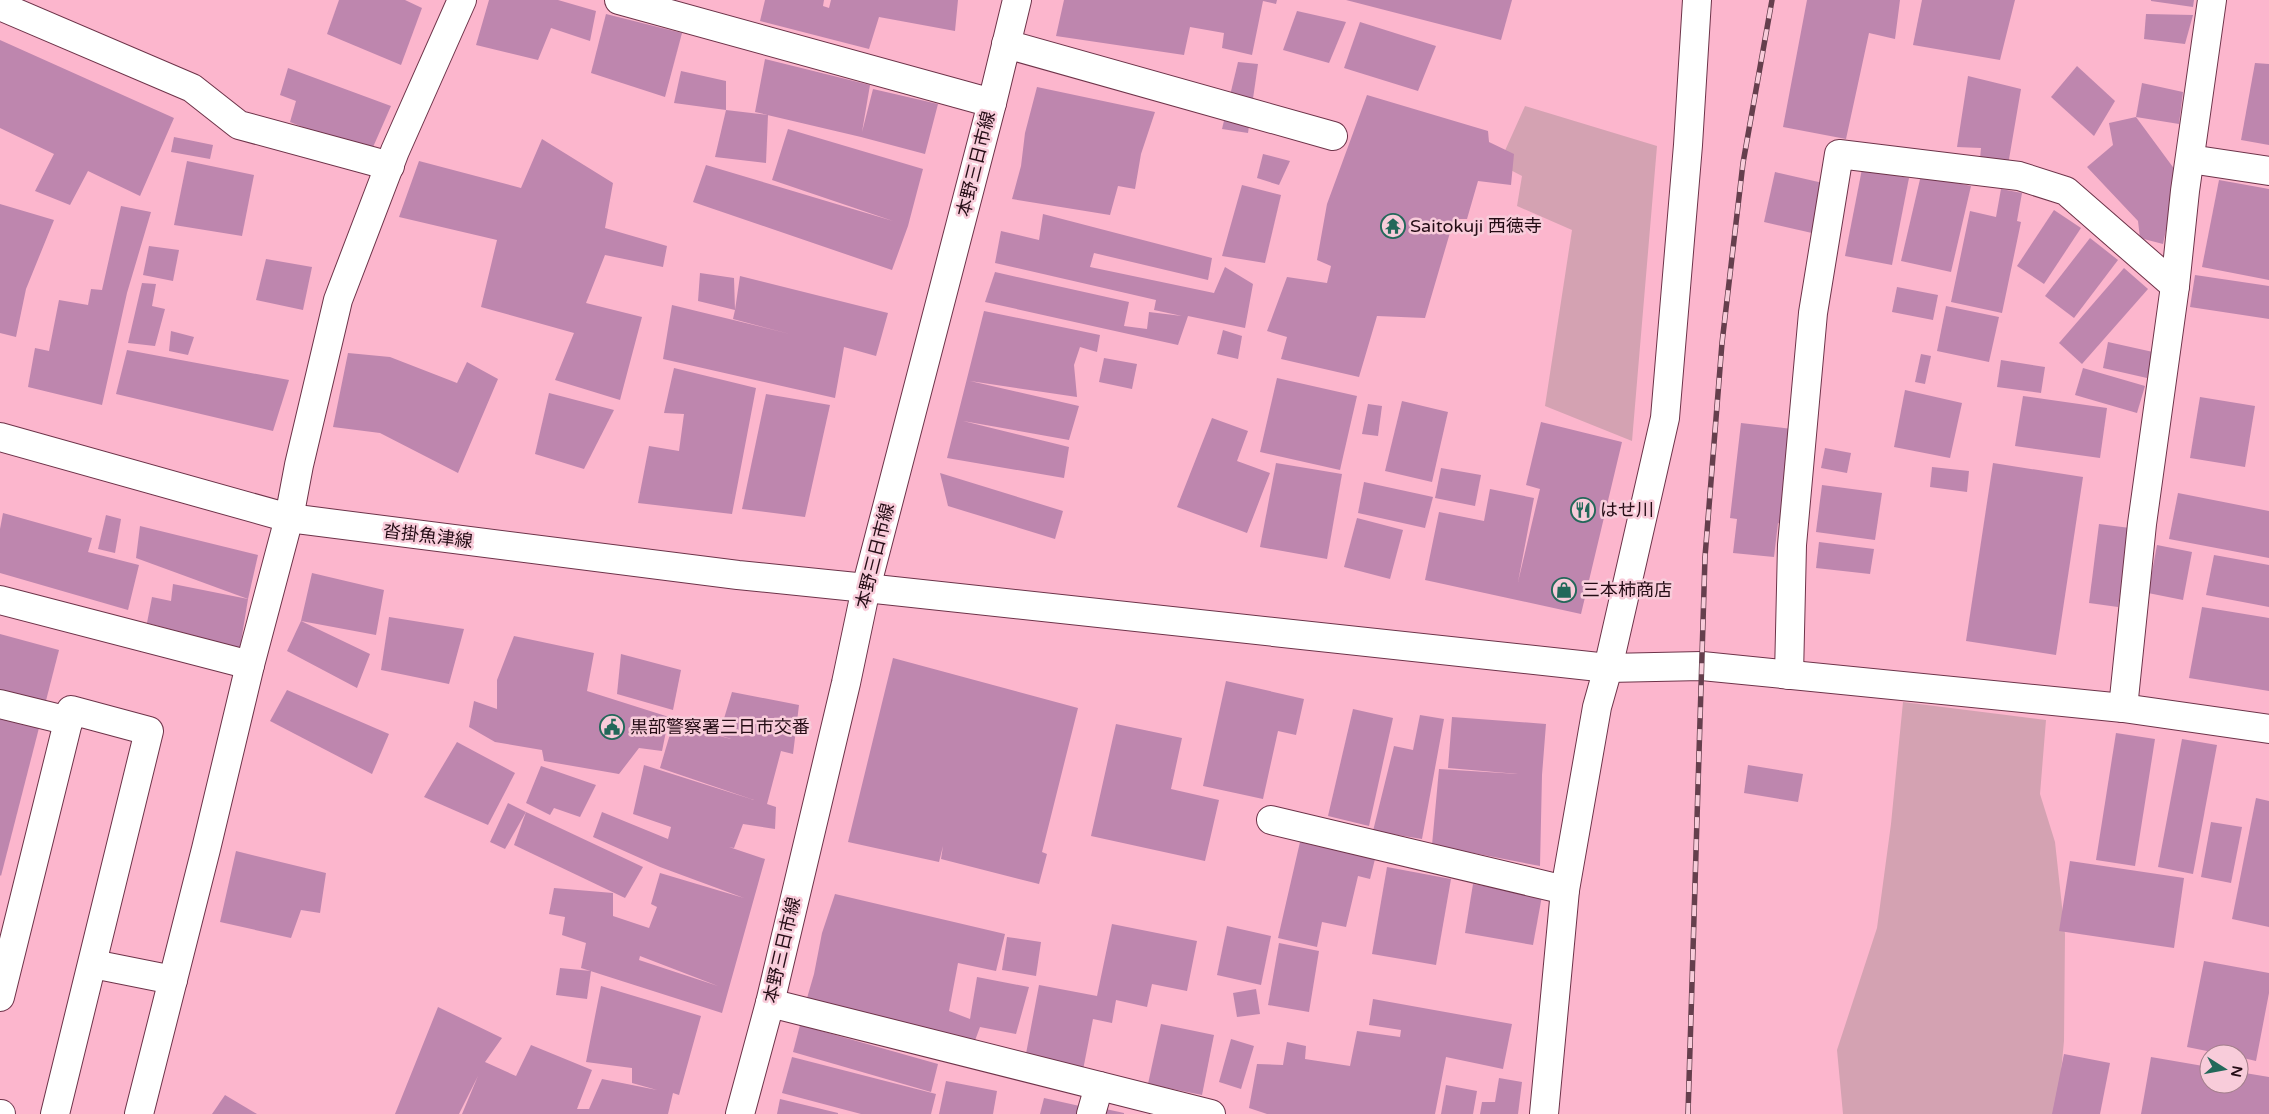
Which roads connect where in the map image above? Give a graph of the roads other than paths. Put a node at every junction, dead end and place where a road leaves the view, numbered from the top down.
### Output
1 (462, 0) edge
2 (619, 0) edge
3 (1017, 0) edge
4 (1697, 0) edge
5 (2212, 0) edge
6 (0, 6) edge
7 (1006, 44) junction
8 (992, 102) junction
9 (1333, 136) dead end
10 (2190, 159) junction
11 (390, 166) junction
12 (2269, 171) edge
13 (2175, 286) junction
14 (0, 437) edge
15 (289, 518) junction
16 (866, 588) junction
17 (0, 600) edge
18 (250, 665) junction
19 (1608, 668) junction
20 (1789, 675) junction
21 (0, 704) edge
22 (2123, 708) junction
23 (69, 721) junction
24 (2269, 729) edge
25 (1271, 820) dead end
26 (1565, 890) junction
27 (93, 964) junction
28 (173, 980) junction
29 (0, 997) edge
30 (770, 1003) junction
31 (1099, 1086) junction
32 (55, 1114) edge
33 (139, 1114) edge
34 (740, 1114) edge
35 (1091, 1114) edge
36 (1211, 1114) edge
37 (1544, 1114) edge

1 - 11 street
2 - 8 street
3 - 7 street, 本野三日市線
4 - 19 street
5 - 10 street
6 - 11 street
7 - 8 street, 本野三日市線
7 - 9 street
8 - 16 street, 本野三日市線
10 - 12 street
10 - 13 street
11 - 15 street
13 - 20 street
13 - 22 street
14 - 15 street, 沓掛魚津線
15 - 16 street, 沓掛魚津線
15 - 18 street
16 - 19 street, 沓掛魚津線
16 - 30 street, 本野三日市線
17 - 18 street
18 - 28 street
19 - 20 street, 沓掛魚津線
19 - 26 street
20 - 22 street, 沓掛魚津線
21 - 23 street
22 - 24 street, 沓掛魚津線
23 - 27 street
23 - 29 street
25 - 26 street
26 - 37 street
27 - 28 street
27 - 32 street
28 - 33 street
30 - 31 street
30 - 34 street, 本野三日市線
31 - 35 street
31 - 36 street

